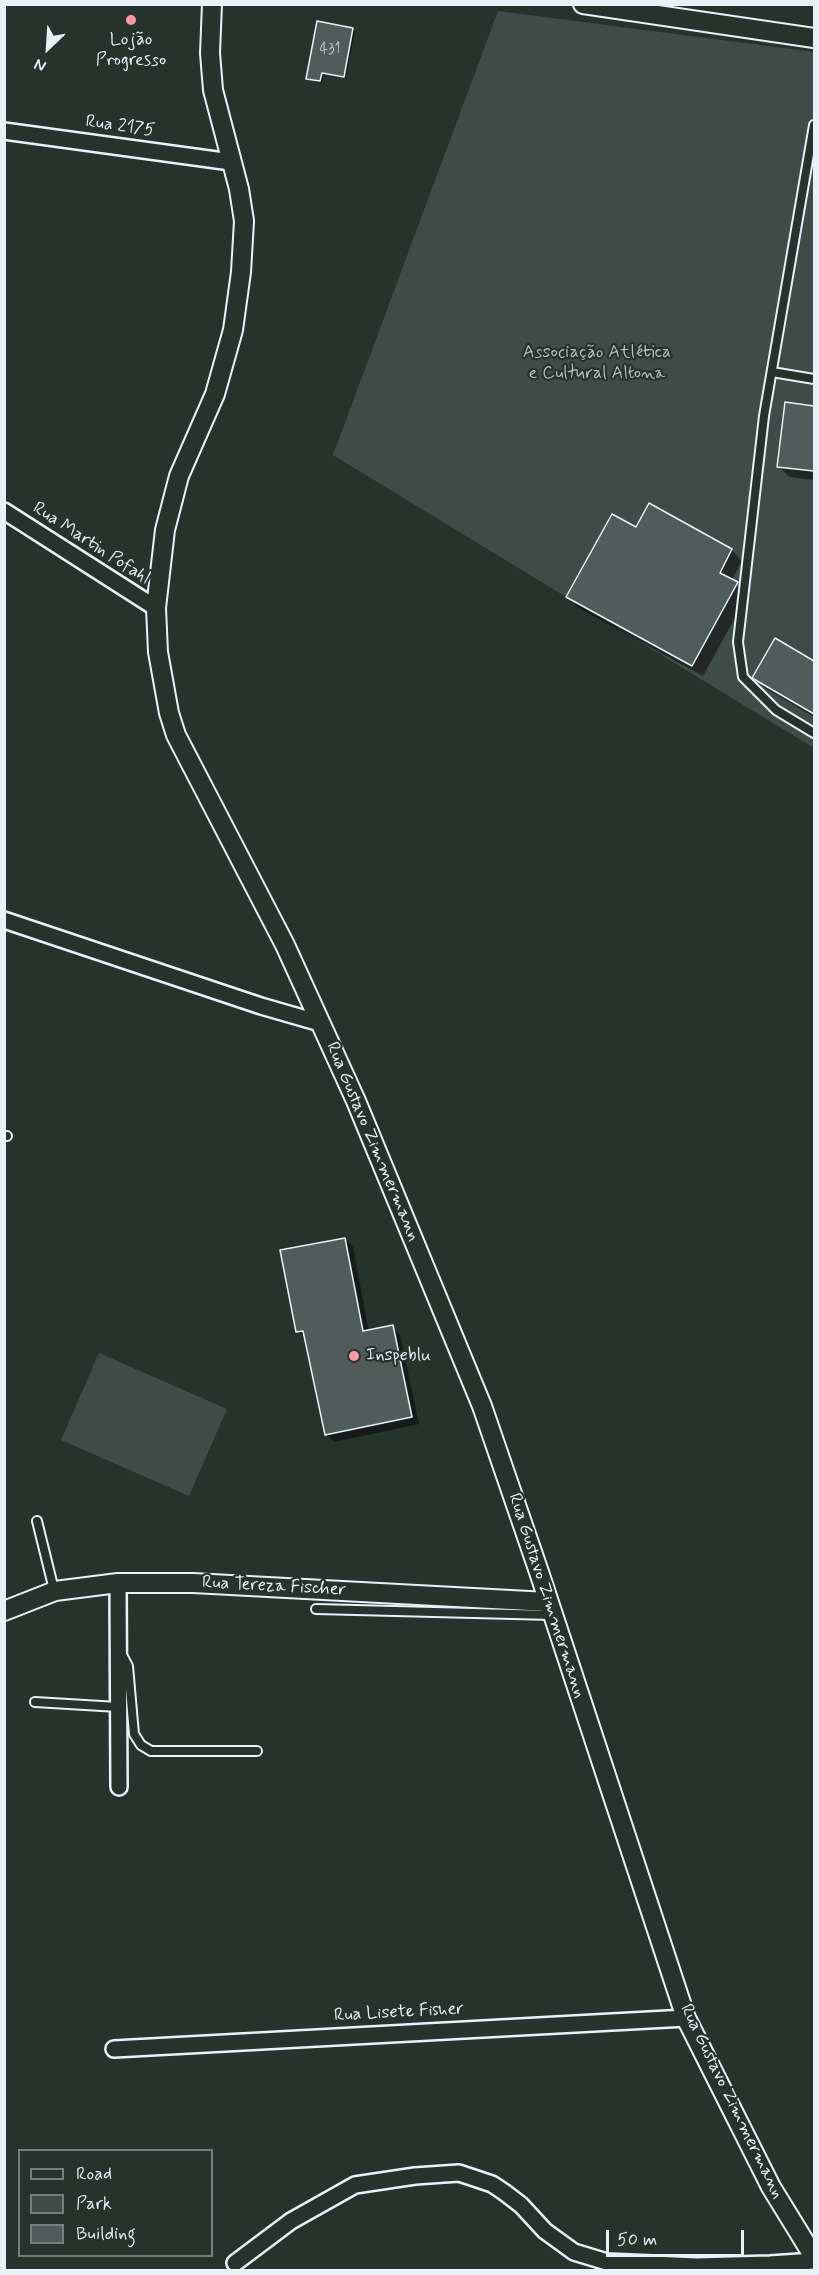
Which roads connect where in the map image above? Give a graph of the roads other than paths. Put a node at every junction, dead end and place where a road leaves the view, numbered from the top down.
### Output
1 (212, 4) edge
2 (583, 4) edge
3 (814, 38) edge
4 (814, 125) edge
5 (4, 130) edge
6 (231, 162) junction
7 (772, 372) junction
8 (814, 379) edge
9 (4, 511) edge
10 (156, 608) junction
11 (814, 732) edge
12 (4, 920) edge
13 (320, 1023) junction
14 (37, 1521) dead end
15 (118, 1583) junction
16 (55, 1592) junction
17 (550, 1608) junction
18 (316, 1609) dead end
19 (4, 1611) edge
20 (118, 1650) junction
21 (35, 1702) dead end
22 (118, 1707) junction
23 (256, 1751) dead end
24 (119, 1787) dead end
25 (686, 2018) junction
26 (114, 2049) dead end
27 (814, 2259) edge
28 (235, 2263) dead end

1 - 6 street, Rua Gustavo Zimmermann
2 - 3 street
4 - 7 lane
5 - 6 street, Rua 2175
6 - 10 street, Rua Gustavo Zimmermann
7 - 8 lane
7 - 11 lane
9 - 10 street, Rua Martin Pofahl
10 - 13 street, Rua Gustavo Zimmermann
12 - 13 street
13 - 17 street, Rua Gustavo Zimmermann
14 - 16 lane
15 - 16 street, Rua Tereza Fischer
15 - 17 street, Rua Tereza Fischer
15 - 20 street
16 - 19 street, Rua Tereza Fischer
17 - 18 lane
17 - 25 street, Rua Gustavo Zimmermann
20 - 22 street
20 - 23 lane
21 - 22 lane
22 - 24 street
25 - 26 street, Rua Lisete Fisher
25 - 27 street, Rua Gustavo Zimmermann
27 - 28 street

